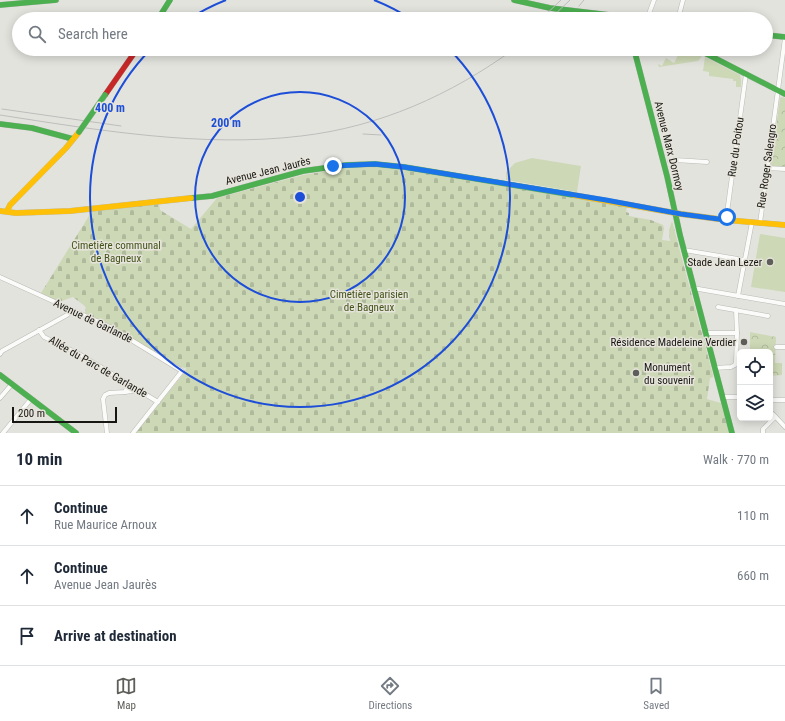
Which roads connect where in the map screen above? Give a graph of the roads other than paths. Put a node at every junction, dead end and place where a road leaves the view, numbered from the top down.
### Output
1 (56, 0) edge
2 (170, 0) edge
3 (514, 0) edge
4 (654, 0) edge
5 (683, 0) edge
6 (0, 5) edge
7 (162, 12) edge
8 (578, 12) edge
9 (650, 12) edge
10 (680, 12) edge
11 (773, 36) edge
12 (785, 38) edge
13 (132, 56) edge
14 (636, 56) edge
15 (711, 56) edge
16 (746, 74) junction
17 (778, 90) junction
18 (785, 94) edge
19 (0, 124) edge
20 (73, 139) junction
21 (670, 161) dead end
22 (706, 162) dead end
23 (767, 168) junction
24 (785, 169) edge
25 (0, 211) edge
26 (7, 211) junction
27 (674, 212) junction
28 (726, 220) junction
29 (752, 222) junction
30 (760, 223) junction
31 (785, 225) edge
32 (684, 250) junction
33 (744, 260) junction
34 (0, 277) edge
35 (694, 288) junction
36 (738, 296) junction
37 (785, 304) edge
38 (718, 307) dead end
39 (736, 310) junction
40 (72, 311) junction
41 (768, 316) dead end
42 (40, 330) junction
43 (705, 332) junction
44 (737, 333) junction
45 (776, 347) dead end
46 (785, 347) edge
47 (0, 354) edge
48 (714, 368) junction
49 (0, 375) edge
50 (128, 383) junction
51 (12, 384) junction
52 (139, 390) junction
53 (125, 392) junction
54 (723, 397) junction
55 (737, 397) edge
56 (0, 398) edge
57 (31, 399) junction
58 (773, 400) edge
59 (785, 400) edge
60 (158, 402) junction
61 (785, 427) edge
62 (3, 433) edge
63 (76, 433) edge
64 (107, 433) edge
65 (133, 433) edge
66 (732, 433) edge
67 (763, 433) edge

1 - 6 street
2 - 7 street
3 - 8 street
4 - 9 street
5 - 10 street
11 - 12 street
12 - 17 street, Rue Roger Salengro
13 - 20 street, bridge
14 - 27 street, Avenue Marx Dormoy
15 - 16 street
16 - 17 street
16 - 28 street, Rue du Poitou
17 - 18 street
17 - 23 street, Rue Roger Salengro
19 - 20 street
20 - 26 street
21 - 22 street
23 - 24 street
23 - 30 street, Rue Roger Salengro
25 - 26 street, Avenue Jean Jaurès
26 - 27 street, Avenue Jean Jaurès
27 - 28 street, Avenue Jean Jaurès
27 - 32 street, Avenue Marx Dormoy
28 - 29 street, Avenue Jean Jaurès
29 - 30 street, Avenue Jean Jaurès
29 - 33 street
30 - 31 street, Avenue Jean Jaurès
32 - 33 street
32 - 35 street, Avenue Marx Dormoy
33 - 36 street
34 - 40 street, Avenue de Garlande
35 - 36 street
35 - 43 street, Avenue Marx Dormoy
36 - 37 street
38 - 39 street
39 - 41 street
39 - 44 street
40 - 42 street
40 - 60 street, Avenue de Garlande
42 - 47 street
42 - 50 street, Allée du Parc de Garlande
43 - 44 street
43 - 48 street, Avenue Marx Dormoy
44 - 48 street
45 - 46 street
48 - 54 street, Avenue Marx Dormoy
49 - 51 street
50 - 52 street, Allée du Parc de Garlande
50 - 53 street
51 - 56 street
51 - 57 street
52 - 53 street
52 - 60 street, Allée du Parc de Garlande
53 - 64 street
54 - 55 street
54 - 66 street, Avenue Marx Dormoy
57 - 62 street
57 - 63 street
58 - 59 street
60 - 65 street
61 - 67 street

